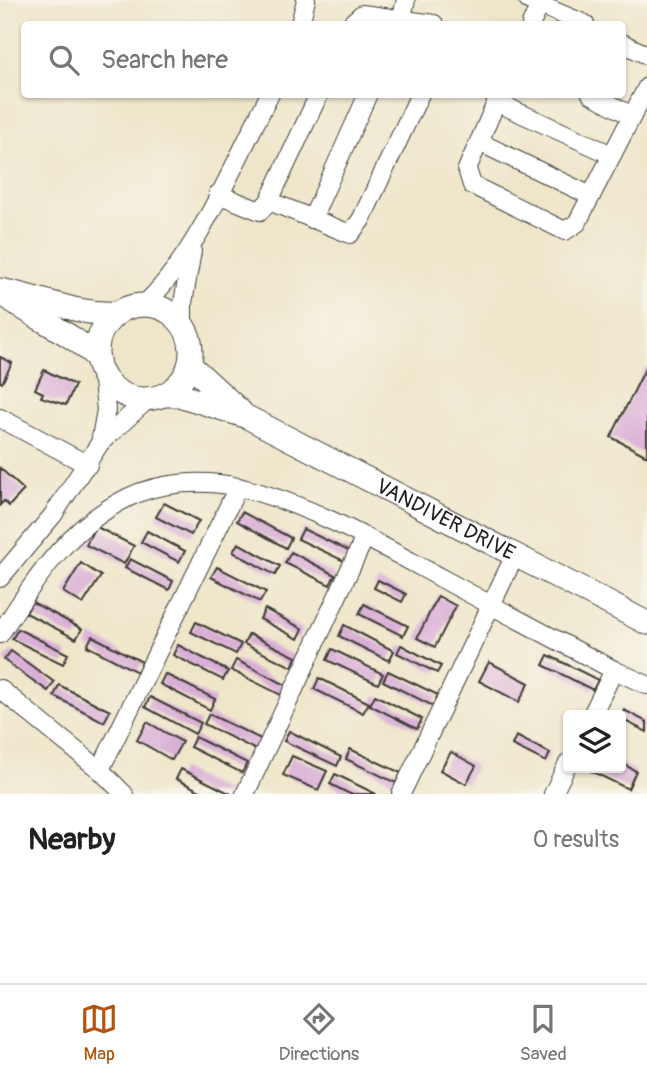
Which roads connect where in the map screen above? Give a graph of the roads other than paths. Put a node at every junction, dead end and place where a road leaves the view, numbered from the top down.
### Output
1 (306, 0) edge
2 (406, 0) edge
3 (534, 2) edge
4 (301, 21) edge
5 (354, 21) edge
6 (396, 21) edge
7 (401, 21) edge
8 (531, 21) edge
9 (578, 21) edge
10 (626, 45) edge
11 (647, 55) edge
12 (647, 87) edge
13 (268, 98) edge
14 (317, 98) edge
15 (366, 98) edge
16 (418, 98) edge
17 (498, 98) edge
18 (598, 98) edge
19 (632, 116) junction
20 (479, 142) junction
21 (612, 155) junction
22 (218, 194) junction
23 (591, 196) junction
24 (270, 201) junction
25 (313, 219) junction
26 (194, 244) junction
27 (0, 291) edge
28 (145, 305) junction
29 (118, 313) junction
30 (183, 326) junction
31 (190, 365) junction
32 (100, 366) junction
33 (156, 397) junction
34 (245, 416) junction
35 (0, 418) edge
36 (100, 443) junction
37 (88, 465) junction
38 (238, 487) junction
39 (365, 537) junction
40 (515, 555) junction
41 (0, 578) edge
42 (493, 606) junction
43 (647, 623) edge
44 (0, 634) edge
45 (614, 670) junction
46 (647, 685) edge
47 (0, 689) edge
48 (594, 710) edge
49 (100, 770) junction
50 (563, 773) edge
51 (124, 794) edge
52 (245, 794) edge
53 (401, 794) edge
54 (553, 794) edge

1 - 4 street
2 - 7 street
3 - 8 street
3 - 9 street
5 - 6 street
10 - 11 street
12 - 19 street
13 - 22 street
14 - 24 street
15 - 25 street
16 - 25 street
17 - 20 street
17 - 21 street
18 - 19 street
19 - 21 street
20 - 23 street
20 - 23 street
21 - 23 street
22 - 24 street
22 - 26 street
24 - 25 street
26 - 28 street
26 - 30 street
27 - 29 main road
27 - 32 main road
28 - 29 main road
28 - 30 main road
29 - 32 main road
30 - 31 main road
31 - 33 main road
31 - 34 main road, VANDIVER DRIVE
32 - 33 main road
32 - 36 street
33 - 34 main road, VANDIVER DRIVE
33 - 36 street
34 - 40 main road, VANDIVER DRIVE
35 - 37 street
36 - 37 street
37 - 41 street
38 - 39 street
38 - 44 street
38 - 49 street
39 - 42 street
39 - 52 street
40 - 42 street
40 - 43 main road, VANDIVER DRIVE
42 - 45 street
42 - 53 street
45 - 46 street
45 - 48 street
47 - 49 street
49 - 51 street
50 - 54 street

